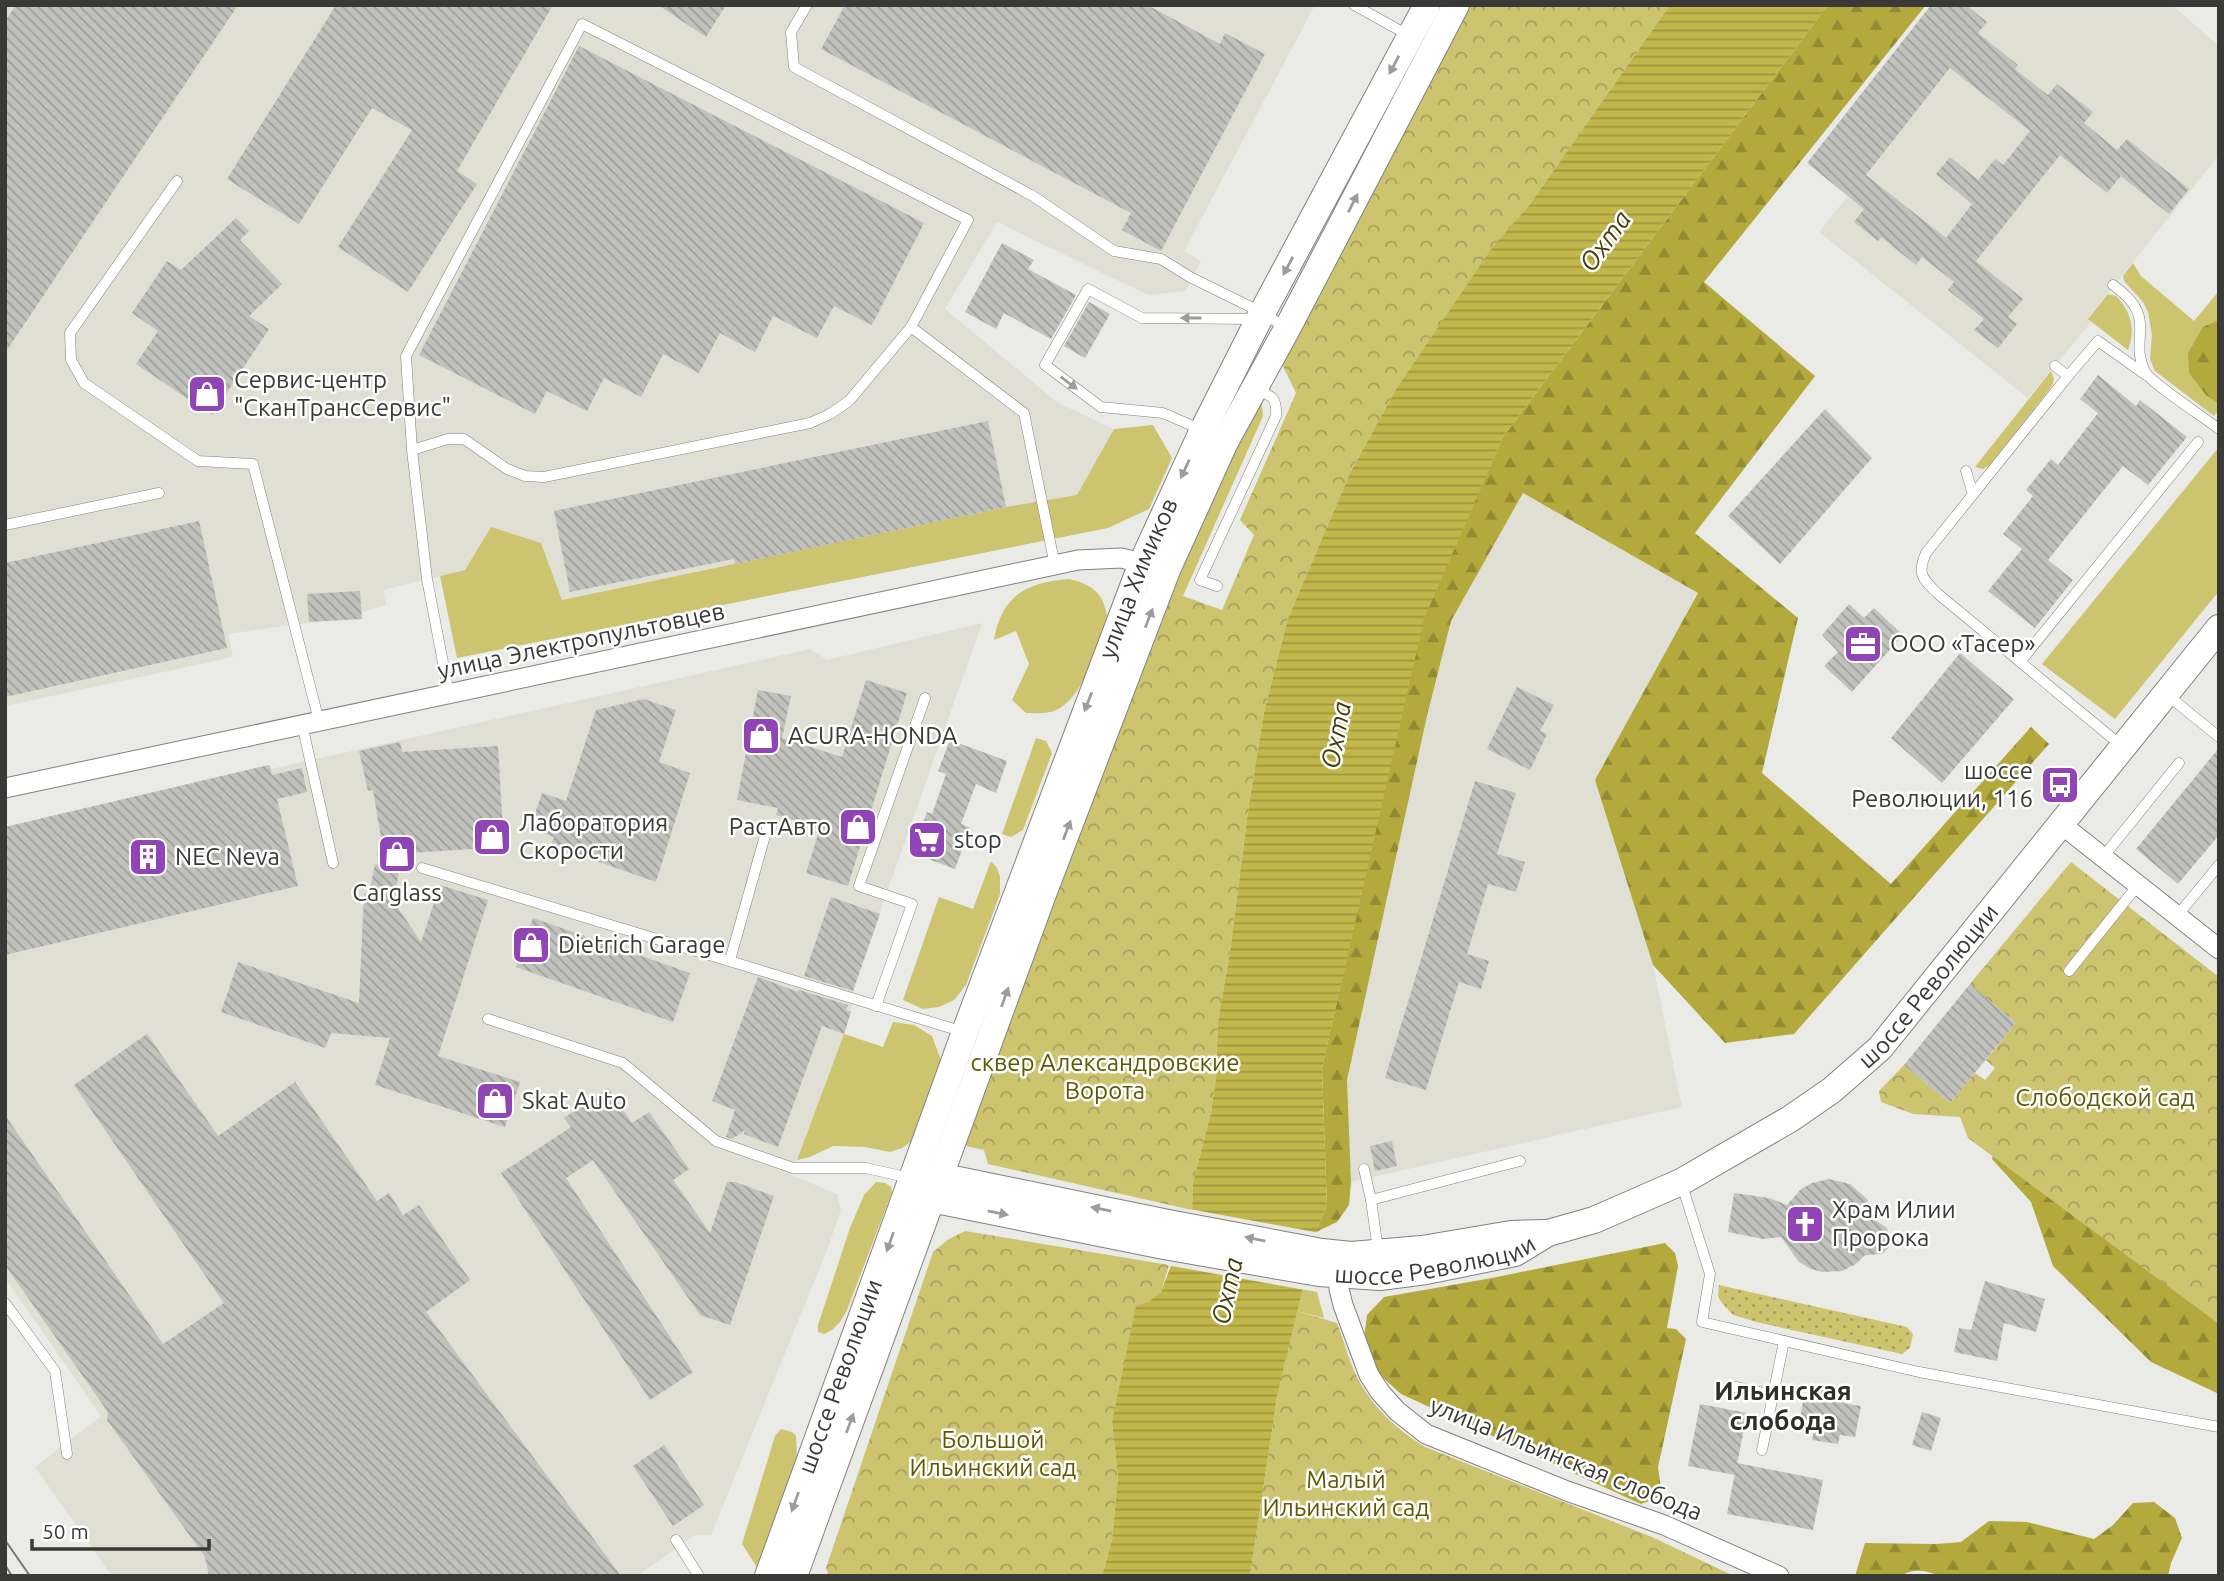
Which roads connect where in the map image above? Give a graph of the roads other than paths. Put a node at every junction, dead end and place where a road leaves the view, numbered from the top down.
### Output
1 (807, 5) edge
2 (1354, 5) edge
3 (1427, 5) edge
4 (1456, 5) edge
5 (1421, 43) junction
6 (177, 181) dead end
7 (2113, 285) dead end
8 (1261, 316) junction
9 (911, 327) junction
10 (1287, 329) junction
11 (2055, 366) dead end
12 (2146, 375) junction
13 (2068, 376) junction
14 (1255, 388) junction
15 (2219, 429) edge
16 (1203, 430) junction
17 (2198, 442) dead end
18 (412, 450) junction
19 (1966, 471) dead end
20 (159, 493) dead end
21 (1973, 494) junction
22 (5, 525) edge
23 (1055, 566) junction
24 (1154, 566) junction
25 (1217, 586) dead end
26 (2219, 628) edge
27 (2020, 662) junction
28 (449, 694) junction
29 (2165, 694) junction
30 (925, 698) dead end
31 (310, 722) junction
32 (2219, 737) edge
33 (2123, 747) junction
34 (2179, 763) dead end
35 (5, 788) edge
36 (2061, 824) junction
37 (768, 825) dead end
38 (2103, 857) junction
39 (333, 863) dead end
40 (2219, 865) edge
41 (422, 868) dead end
42 (2138, 885) junction
43 (2177, 916) junction
44 (2219, 949) edge
45 (730, 960) junction
46 (2069, 971) dead end
47 (876, 1006) junction
48 (488, 1019) dead end
49 (977, 1037) junction
50 (1520, 1161) dead end
51 (1364, 1169) dead end
52 (1681, 1182) junction
53 (928, 1185) junction
54 (1371, 1200) junction
55 (1548, 1233) junction
56 (1379, 1254) junction
57 (1327, 1267) junction
58 (5, 1303) edge
59 (1784, 1341) junction
60 (1731, 1386) dead end
61 (1773, 1395) junction
62 (2219, 1427) edge
63 (1762, 1450) dead end
64 (67, 1454) dead end
65 (676, 1540) dead end
66 (699, 1576) edge
67 (768, 1576) edge
68 (794, 1576) edge
69 (1779, 1576) edge

1 - 8 lane
2 - 5 lane
3 - 5 main road, улица Химиков
4 - 5 main road, улица Химиков
5 -> 8 main road, улица Химиков
10 -> 5 main road, улица Химиков
6 - 31 lane
7 - 12 lane
8 - 10 lane
8 - 16 main road, улица Химиков
8 -> 16 lane
9 - 18 lane
9 - 18 lane
9 - 23 lane
10 - 14 main road, улица Химиков
11 - 13 lane
12 - 13 lane
12 - 15 lane
13 - 21 lane
14 - 24 main road, улица Химиков
14 - 25 lane
16 -> 24 main road, улица Химиков
17 - 27 lane
18 - 28 lane
19 - 21 lane
20 - 22 lane
21 - 27 lane
23 - 24 street, улица Электропультовцев
23 - 28 street, улица Электропультовцев
24 - 49 main road, улица Химиков
26 - 29 main road, шоссе Революции
27 - 33 lane
28 - 31 street, улица Электропультовцев
29 - 32 lane
29 - 33 main road, шоссе Революции
30 - 47 lane
31 - 35 street, улица Электропультовцев
31 - 39 lane
33 - 36 main road, шоссе Революции
34 - 38 lane
36 - 38 street
36 - 52 main road, шоссе Революции
37 - 45 lane
38 - 42 street
40 - 43 lane
41 - 45 lane
42 - 43 street
42 - 46 lane
43 - 44 street
45 - 47 lane
47 - 49 lane
48 - 53 lane
49 - 53 main road, улица Химиков
50 - 54 lane
51 - 54 lane
52 - 55 main road, шоссе Революции
52 - 59 lane
53 - 57 main road
53 -> 67 main road, шоссе Революции
68 -> 53 main road, шоссе Революции
54 - 56 lane
55 - 56 main road, шоссе Революции
55 - 57 main road, шоссе Революции
56 - 57 main road, шоссе Революции
57 - 69 street, улица Ильинская слобода
58 - 64 lane
59 - 61 lane
59 - 62 lane
60 - 61 lane
61 - 63 lane
65 - 66 lane

